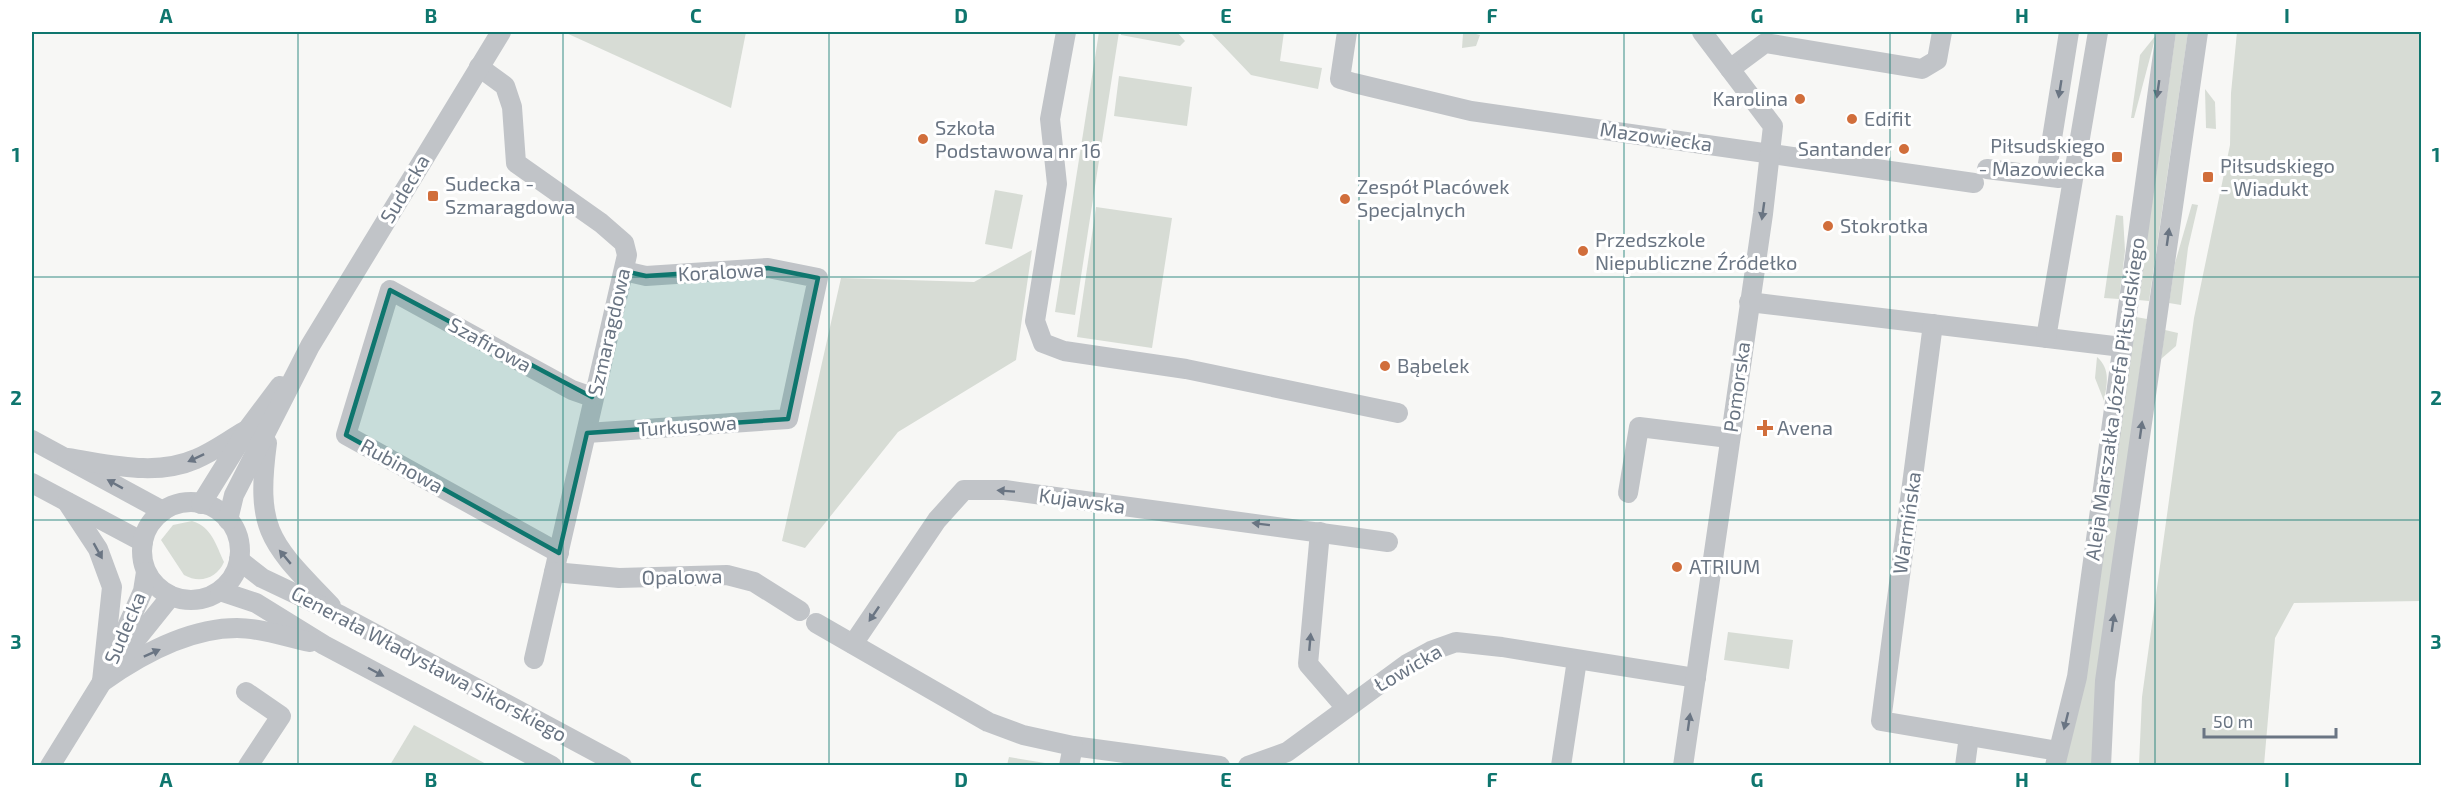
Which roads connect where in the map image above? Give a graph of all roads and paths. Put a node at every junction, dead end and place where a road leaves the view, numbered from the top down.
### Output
1 (501, 32) edge
2 (1066, 32) edge
3 (1347, 32) edge
4 (1702, 32) edge
5 (1942, 32) edge
6 (2069, 32) edge
7 (2098, 32) edge
8 (2166, 32) edge
9 (2198, 32) edge
10 (479, 67) junction
11 (1730, 69) junction
12 (1770, 153) junction
13 (2046, 176) junction
14 (2073, 180) junction
15 (624, 271) junction
16 (390, 290) joint
17 (1749, 302) junction
18 (1933, 324) junction
19 (2046, 338) junction
20 (310, 346) junction
21 (2122, 347) junction
22 (592, 397) junction
23 (1398, 413) dead end
24 (788, 419) joint
25 (269, 428) junction
26 (247, 430) junction
27 (587, 433) junction
28 (1729, 438) junction
29 (32, 440) edge
30 (68, 458) junction
31 (32, 483) edge
32 (1628, 493) dead end
33 (67, 502) junction
34 (201, 504) junction
35 (163, 511) junction
36 (228, 520) junction
37 (1320, 532) junction
38 (143, 542) junction
39 (1388, 542) dead end
40 (239, 560) junction
41 (557, 562) junction
42 (146, 572) junction
43 (219, 591) junction
44 (171, 596) junction
45 (800, 611) dead end
46 (340, 615) junction
47 (816, 623) dead end
48 (853, 644) junction
49 (324, 645) junction
50 (534, 659) dead end
51 (1577, 660) junction
52 (1696, 678) junction
53 (102, 682) junction
54 (246, 692) dead end
55 (1346, 708) junction
56 (1969, 736) junction
57 (1073, 746) junction
58 (2056, 758) edge
59 (50, 765) edge
60 (248, 765) edge
61 (552, 765) edge
62 (621, 765) edge
63 (1069, 765) edge
64 (1220, 765) edge
65 (1248, 765) edge
66 (1561, 765) edge
67 (1683, 765) edge
68 (1965, 765) edge
69 (2101, 765) edge

1 - 10 street, Sudecka
2 - 23 street
3 - 12 street, Mazowiecka
4 - 11 street, Pomorska
5 - 11 street
6 -> 13 street
7 - 14 street
8 -> 21 street, Aleja Marszałka Józefa Piłsudskiego
69 -> 9 street, Aleja Marszałka Józefa Piłsudskiego
10 - 15 street, Szmaragdowa
10 - 20 street, Sudecka
11 - 12 street, Pomorska
12 - 13 street, Mazowiecka
12 -> 17 street, Pomorska
13 - 14 street, Mazowiecka
14 - 19 street
15 - 22 street, Szmaragdowa
15 - 24 street, Koralowa
16 - 22 street, Szafirowa
16 - 41 street, Rubinowa
17 - 18 street
17 - 28 street, Pomorska
18 - 19 street
18 - 56 street, Warmińska
19 - 21 street
20 - 25 street, Sudecka
20 - 26 street, Sudecka
21 -> 58 street, Aleja Marszałka Józefa Piłsudskiego
22 - 27 street, Szmaragdowa
24 - 27 street, Turkusowa
25 - 36 street, Sudecka
46 -> 25 street
26 -> 30 street
26 - 34 street, Sudecka
27 - 41 street, Szmaragdowa
28 - 32 street
28 - 52 street, Pomorska
29 - 30 street
35 -> 30 street
31 - 33 street
33 - 38 street
33 -> 53 street
34 - 35 street
34 - 36 street
35 - 38 street
36 - 40 street
37 - 39 street, Kujawska
37 -> 48 street, Kujawska
55 -> 37 street
38 - 42 street
40 - 43 street
40 - 46 street, Generała Władysława Sikorskiego
41 - 45 street, Opalowa
41 - 50 street, Szmaragdowa
42 - 44 street
42 - 53 street, Sudecka
43 - 44 street
43 - 49 street, Generała Władysława Sikorskiego
44 - 53 street, Sudecka
46 - 62 street, Generała Władysława Sikorskiego
47 - 48 street
48 - 57 street
53 -> 49 street
49 -> 61 street, Generała Władysława Sikorskiego
51 - 52 street, Łowicka
51 - 55 street, Łowicka
51 - 66 street
67 -> 52 street, Pomorska
53 - 59 street, Sudecka
54 - 60 street
55 - 65 street, Łowicka
56 - 58 street
56 - 68 street
57 - 63 street
57 - 64 street

